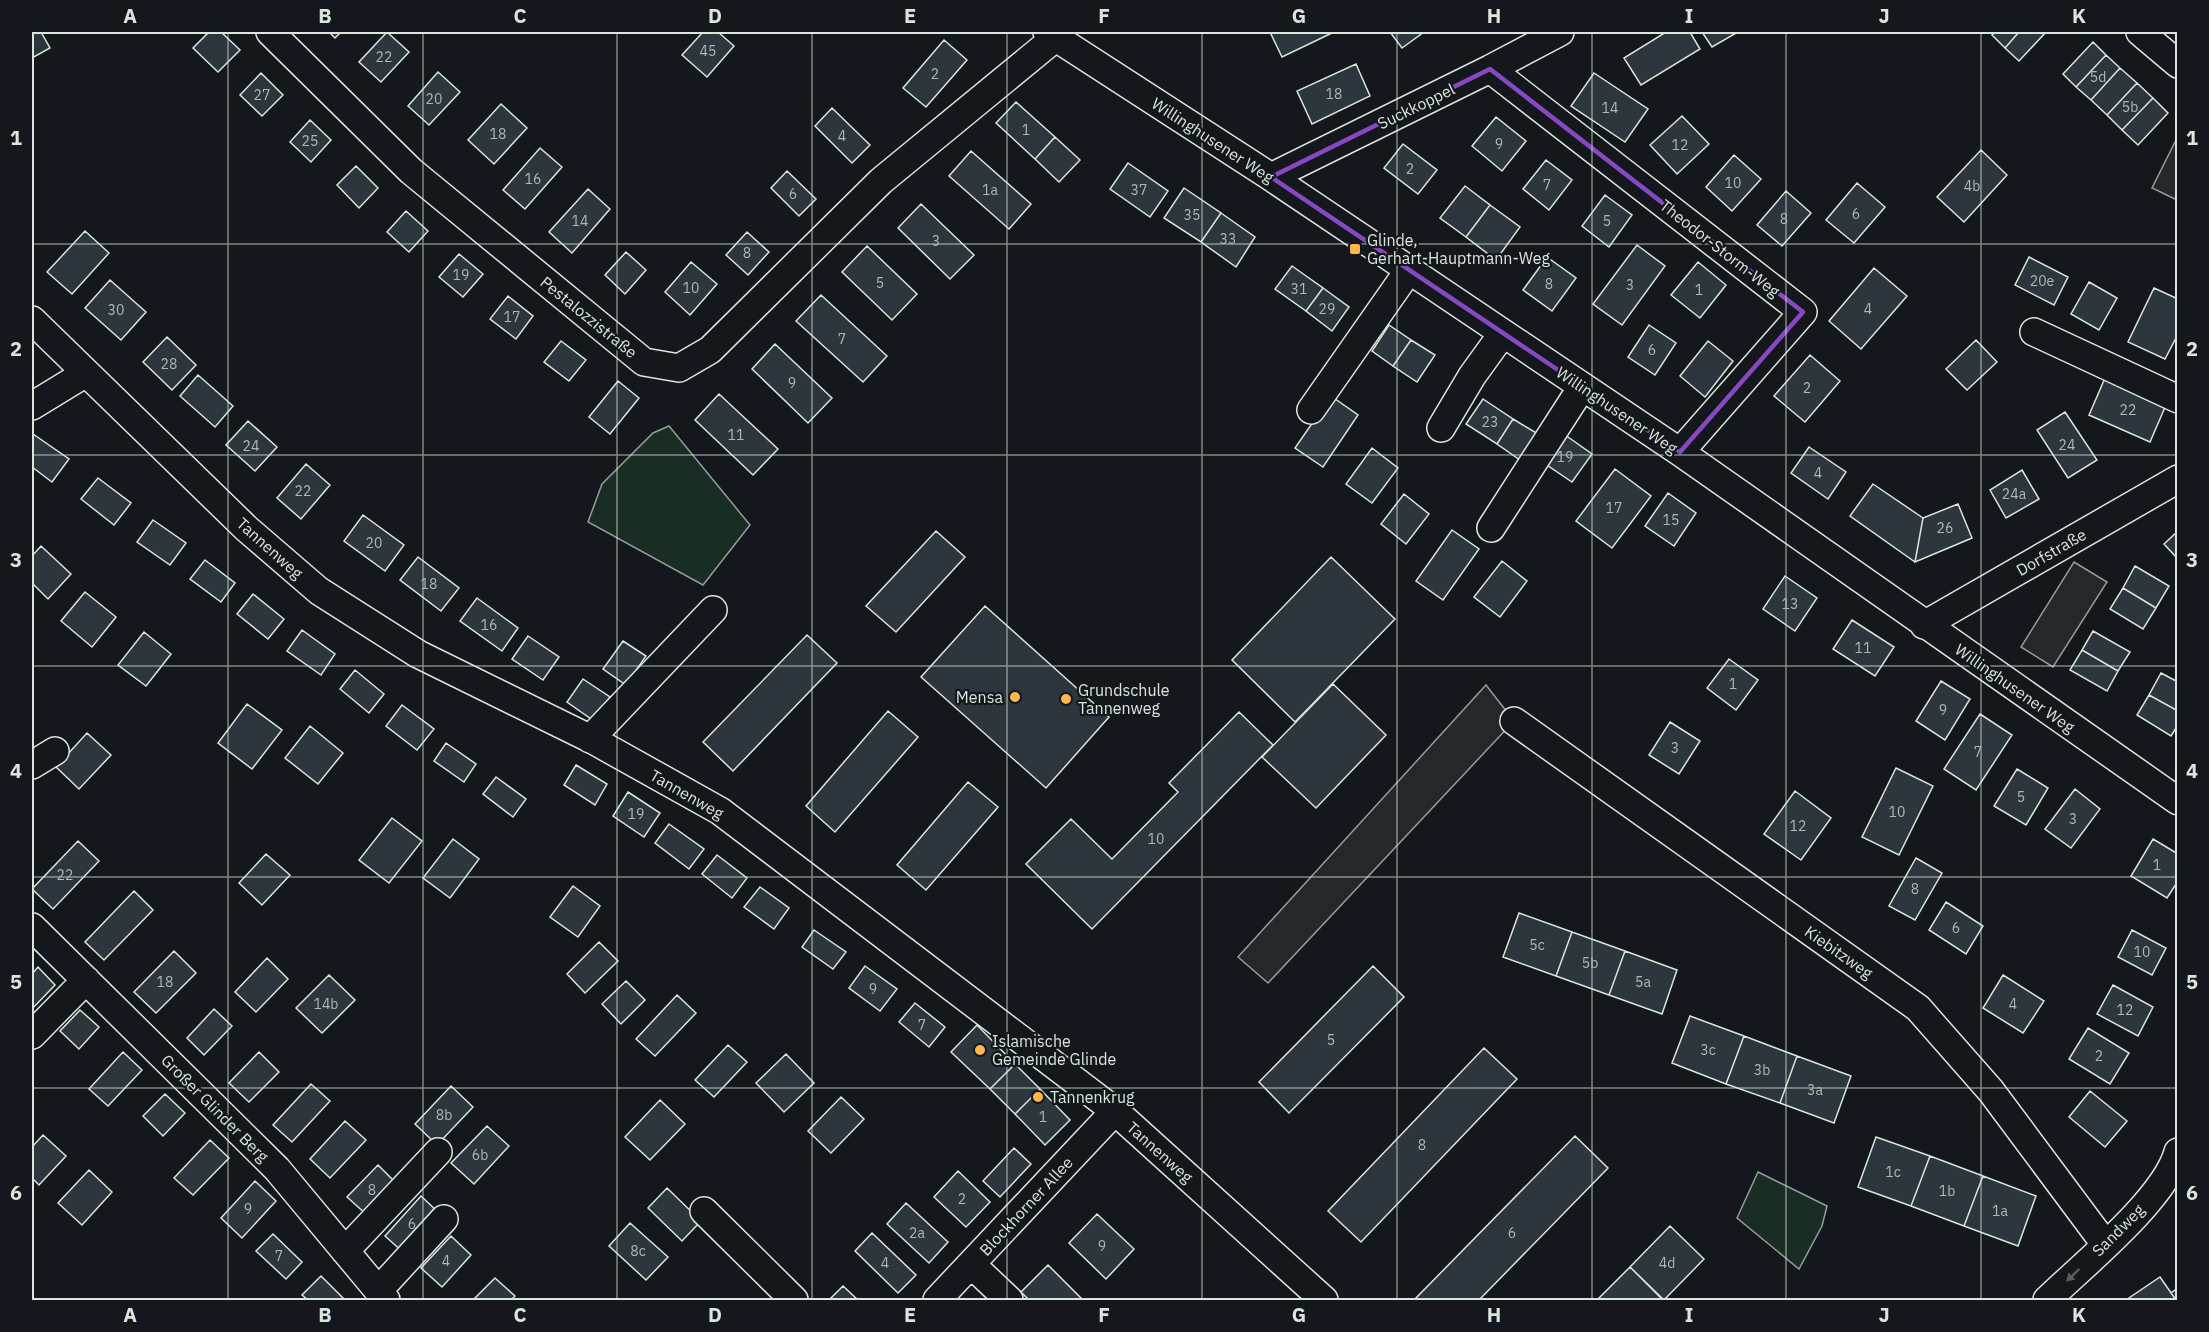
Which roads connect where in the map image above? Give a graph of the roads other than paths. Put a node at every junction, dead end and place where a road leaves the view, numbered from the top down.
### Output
1 (270, 32) edge
2 (1560, 32) edge
3 (2140, 32) edge
4 (1051, 35) edge
5 (2178, 64) edge
6 (1490, 69) junction
7 (1271, 177) junction
8 (1409, 270) junction
9 (32, 320) edge
10 (2034, 332) dead end
11 (1503, 333) junction
12 (86, 373) junction
13 (1582, 387) junction
14 (2178, 399) edge
15 (32, 406) edge
16 (1311, 410) dead end
17 (1441, 428) dead end
18 (1680, 452) junction
19 (2178, 480) edge
20 (1491, 528) dead end
21 (713, 610) dead end
22 (1924, 625) junction
23 (1514, 721) dead end
24 (590, 739) junction
25 (55, 751) dead end
26 (32, 765) edge
27 (2178, 801) edge
28 (32, 927) edge
29 (86, 981) junction
30 (32, 1035) edge
31 (1115, 1112) junction
32 (438, 1152) dead end
33 (2178, 1152) edge
34 (704, 1211) dead end
35 (444, 1219) dead end
36 (2105, 1244) junction
37 (345, 1251) junction
38 (971, 1264) junction
39 (376, 1295) edge
40 (794, 1300) edge
41 (937, 1300) edge
42 (1009, 1300) edge
43 (1324, 1300) edge
44 (2047, 1300) edge

1 - 4 street, Pestalozzistraße
2 - 6 street, Suckkoppel
3 - 5 street
4 - 7 street, Willinghusener Weg
6 - 7 street, Suckkoppel
6 - 18 street, Theodor-Storm-Weg
7 - 8 street, Willinghusener Weg
8 - 11 street, Willinghusener Weg
8 - 16 street
9 - 12 street, Tannenweg
10 - 14 street
11 - 13 street, Willinghusener Weg
11 - 17 street
12 - 15 street
12 - 24 street, Tannenweg
13 - 18 street, Willinghusener Weg
13 - 20 street
18 - 22 street, Willinghusener Weg
19 - 22 street, Dorfstraße
21 - 24 street
22 - 27 street, Willinghusener Weg
23 - 36 street, Kiebitzweg
24 - 31 street, Tannenweg
25 - 26 street
28 - 29 street, Großer Glinder Berg
29 - 30 street
29 - 37 street, Großer Glinder Berg
31 - 38 street, Blockhorner Allee
31 - 43 street, Tannenweg
32 - 37 street
33 - 36 street, Sandweg
34 - 40 street
35 - 39 street
36 -> 44 street, Sandweg
37 - 39 street, Großer Glinder Berg
38 - 41 street, Blockhorner Allee
38 - 42 street

